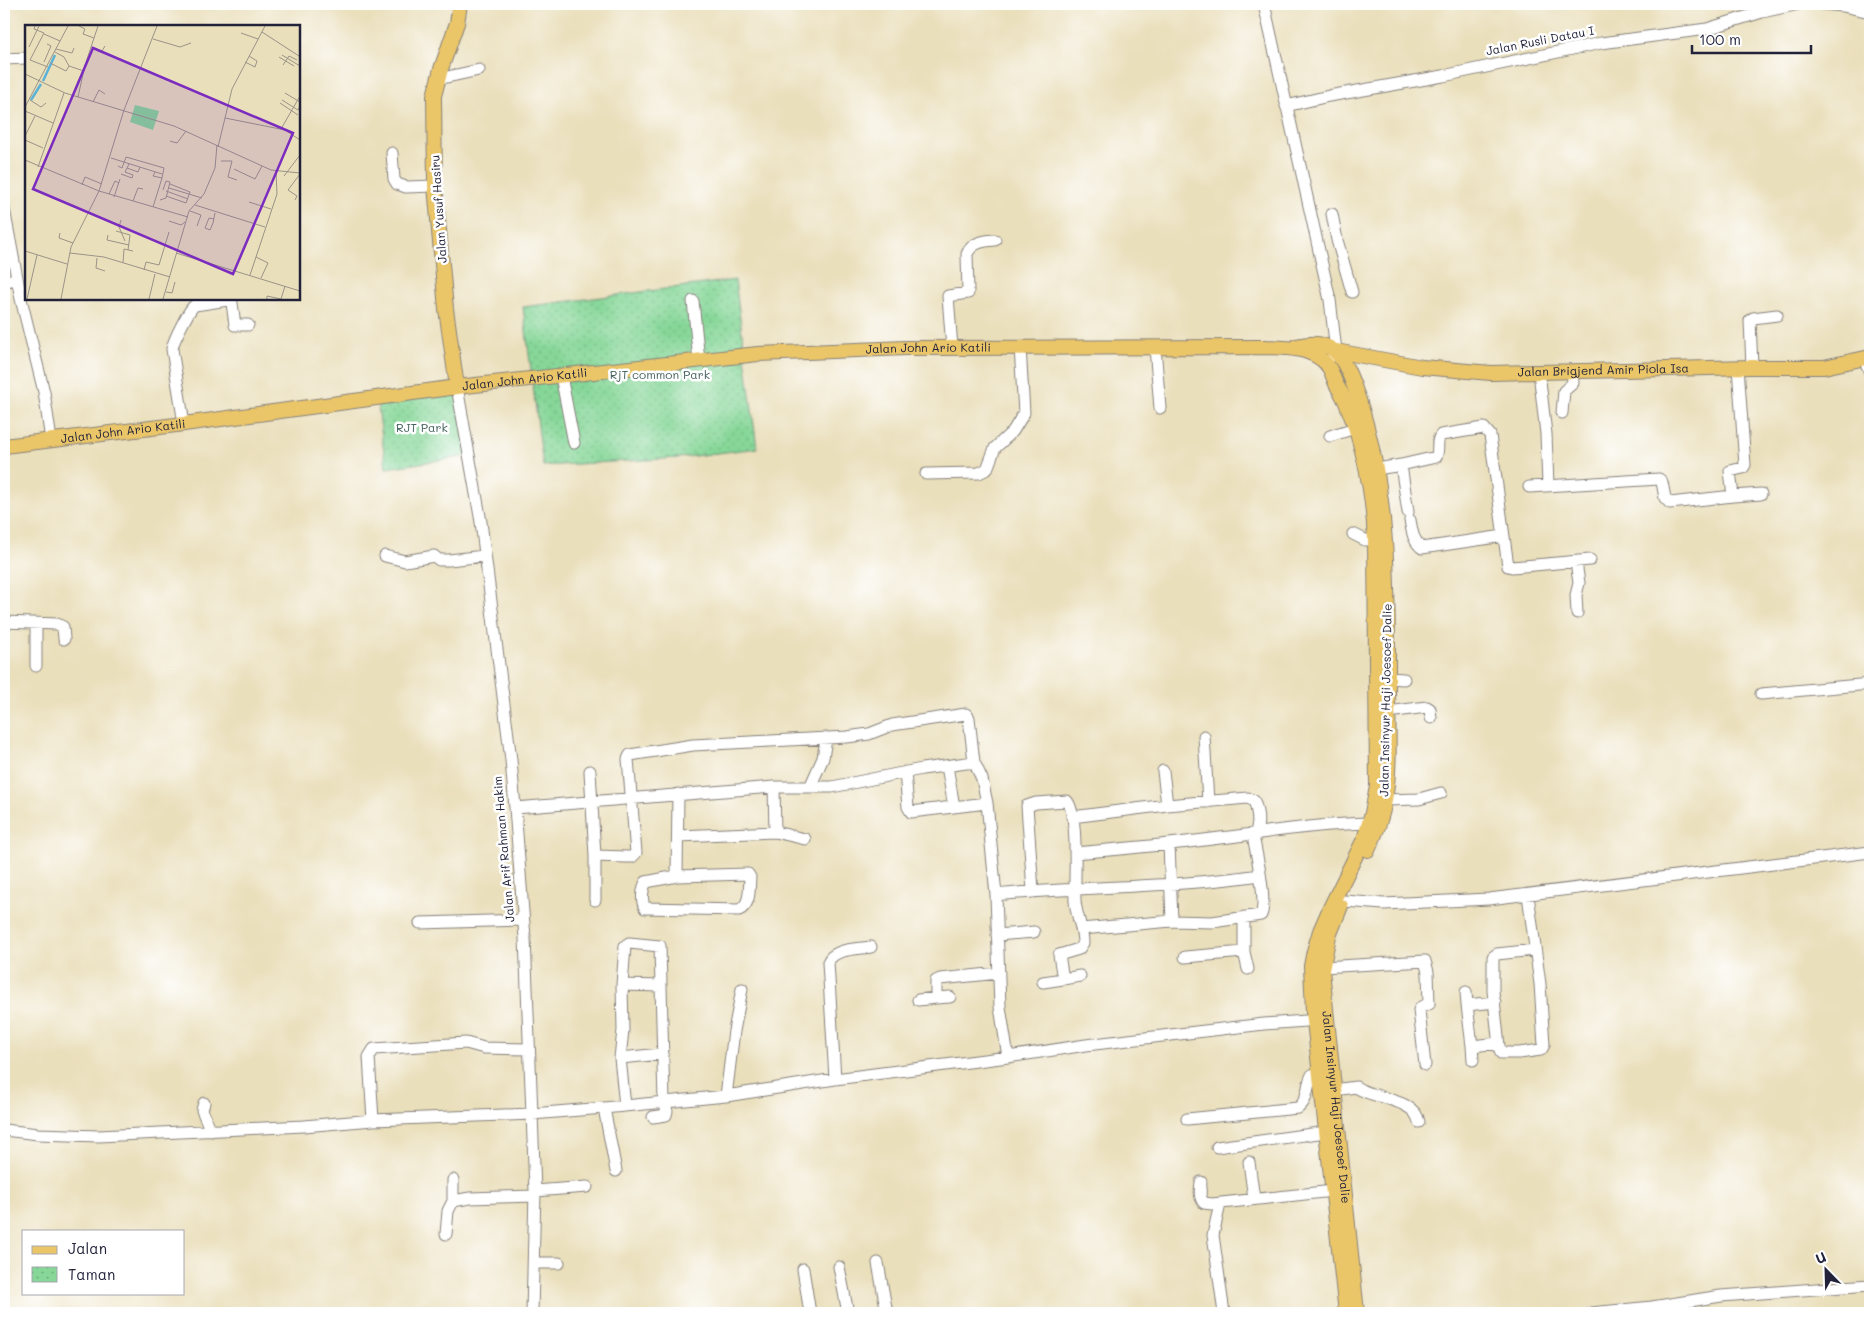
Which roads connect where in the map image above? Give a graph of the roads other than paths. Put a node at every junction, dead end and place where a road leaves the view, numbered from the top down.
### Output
1 (460, 4) edge
2 (1264, 4) edge
3 (1799, 4) edge
4 (1829, 4) edge
5 (1767, 7) edge
6 (1870, 12) edge
7 (25, 58) edge
8 (4, 59) edge
9 (479, 70) dead end
10 (438, 79) junction
11 (1286, 106) junction
12 (392, 153) dead end
13 (435, 186) junction
14 (4, 212) edge
15 (1332, 214) dead end
16 (995, 240) dead end
17 (1316, 240) junction
18 (1337, 240) junction
19 (17, 278) junction
20 (4, 282) edge
21 (1352, 292) dead end
22 (694, 302) dead end
23 (1776, 315) dead end
24 (248, 326) dead end
25 (1155, 347) junction
26 (952, 348) junction
27 (1020, 348) junction
28 (1333, 356) junction
29 (699, 360) junction
30 (1868, 363) edge
31 (1745, 367) junction
32 (1572, 371) junction
33 (1539, 372) junction
34 (561, 376) junction
35 (457, 387) junction
36 (1160, 408) dead end
37 (1562, 413) dead end
38 (184, 424) junction
39 (1355, 428) junction
40 (1330, 436) dead end
41 (51, 440) junction
42 (574, 443) dead end
43 (4, 446) edge
44 (1401, 466) junction
45 (1377, 469) junction
46 (926, 474) dead end
47 (1548, 485) junction
48 (1529, 487) dead end
49 (1761, 494) dead end
50 (1733, 496) junction
51 (1354, 534) dead end
52 (1504, 536) junction
53 (1376, 540) junction
54 (385, 556) dead end
55 (484, 556) junction
56 (1590, 560) dead end
57 (1576, 562) junction
58 (1577, 613) dead end
59 (4, 622) edge
60 (36, 624) junction
61 (64, 638) dead end
62 (36, 666) dead end
63 (1388, 678) junction
64 (1404, 679) dead end
65 (1870, 684) edge
66 (1761, 694) dead end
67 (1388, 712) junction
68 (1431, 718) dead end
69 (1204, 736) dead end
70 (826, 739) junction
71 (974, 762) junction
72 (947, 766) junction
73 (590, 771) dead end
74 (1163, 771) dead end
75 (905, 772) junction
76 (774, 787) junction
77 (810, 787) junction
78 (1441, 793) dead end
79 (678, 794) junction
80 (630, 797) junction
81 (1385, 800) junction
82 (592, 802) junction
83 (1208, 802) junction
84 (987, 803) junction
85 (1167, 805) junction
86 (954, 807) junction
87 (515, 808) junction
88 (1072, 817) junction
89 (1369, 823) junction
90 (774, 832) junction
91 (1258, 833) junction
92 (678, 836) junction
93 (805, 839) dead end
94 (1169, 844) junction
95 (1870, 852) edge
96 (1075, 853) junction
97 (595, 856) junction
98 (1260, 875) junction
99 (677, 876) junction
100 (1171, 884) junction
101 (1076, 889) junction
102 (1033, 891) junction
103 (996, 895) junction
104 (1528, 895) junction
105 (595, 900) dead end
106 (1344, 901) junction
107 (1244, 917) junction
108 (523, 920) junction
109 (1172, 921) junction
110 (420, 923) dead end
111 (1081, 930) junction
112 (1034, 932) dead end
113 (997, 935) junction
114 (871, 947) dead end
115 (1535, 950) junction
116 (1244, 952) junction
117 (1185, 957) dead end
118 (1322, 966) junction
119 (1248, 969) dead end
120 (999, 973) junction
121 (1080, 976) dead end
122 (1063, 979) junction
123 (1043, 982) dead end
124 (622, 985) junction
125 (661, 986) junction
126 (742, 989) dead end
127 (1466, 992) dead end
128 (950, 997) dead end
129 (936, 998) junction
130 (918, 1000) dead end
131 (1495, 1002) junction
132 (1467, 1006) junction
133 (1321, 1020) junction
134 (1498, 1043) junction
135 (1472, 1046) junction
136 (529, 1050) junction
137 (662, 1054) junction
138 (1008, 1057) junction
139 (620, 1058) junction
140 (1473, 1060) dead end
141 (1425, 1065) dead end
142 (1320, 1072) junction
143 (835, 1079) junction
144 (1334, 1090) junction
145 (726, 1096) junction
146 (664, 1102) junction
147 (204, 1103) dead end
148 (625, 1106) junction
149 (604, 1108) junction
150 (532, 1114) junction
151 (654, 1117) dead end
152 (1187, 1119) dead end
153 (374, 1120) junction
154 (1420, 1122) dead end
155 (4, 1130) edge
156 (212, 1131) junction
157 (1326, 1132) junction
158 (1217, 1147) dead end
159 (1249, 1162) dead end
160 (616, 1171) dead end
161 (453, 1180) dead end
162 (1201, 1182) dead end
163 (587, 1187) dead end
164 (1333, 1191) junction
165 (534, 1194) junction
166 (1254, 1199) junction
167 (453, 1201) junction
168 (1220, 1204) junction
169 (446, 1234) dead end
170 (534, 1263) junction
171 (559, 1263) dead end
172 (878, 1263) dead end
173 (839, 1266) dead end
174 (803, 1269) dead end
175 (1870, 1285) edge
176 (532, 1313) edge
177 (810, 1313) edge
178 (848, 1313) edge
179 (887, 1313) edge
180 (1224, 1313) edge
181 (1346, 1313) edge
182 (1357, 1313) edge
183 (1591, 1313) edge

1 - 10 main road, Jalan Yusuf Hasiru
2 - 11 street
3 - 5 street, Jalan Rusli Datau I
4 - 6 street
5 - 11 street, Jalan Rusli Datau I
7 - 8 street
9 - 10 street
10 - 13 main road, Jalan Yusuf Hasiru
11 - 17 street
12 - 13 street
13 - 35 main road, Jalan Yusuf Hasiru
14 - 19 street
15 - 18 street
16 - 26 street
17 - 18 street
17 - 28 street
18 - 21 street
19 - 20 street
19 - 41 street
22 - 29 street
23 - 31 street
24 - 38 street
25 - 27 main road, Jalan John Ario Katili
25 - 28 main road, Jalan John Ario Katili
25 - 36 street
26 - 27 main road, Jalan John Ario Katili
26 - 29 main road, Jalan John Ario Katili
27 - 46 street
28 - 33 main road, Jalan Brigjend Amir Piola Isa
28 - 39 main road, Jalan Insinyur Haji Joesoef Dalie
28 - 45 main road, Jalan Insinyur Haji Joesoef Dalie
29 - 34 main road, Jalan John Ario Katili
30 - 31 main road, Jalan Brigjend Amir Piola Isa
31 - 32 main road, Jalan Brigjend Amir Piola Isa
31 - 50 street
32 - 33 main road, Jalan Brigjend Amir Piola Isa
32 - 37 street
33 - 47 street
34 - 35 main road, Jalan John Ario Katili
34 - 42 street
35 - 38 main road, Jalan John Ario Katili
35 - 55 street, Jalan Arif Rahman Hakim
38 - 41 main road, Jalan John Ario Katili
39 - 40 street
39 - 53 main road, Jalan Insinyur Haji Joesoef Dalie
41 - 43 main road, Jalan John Ario Katili
44 - 45 street
44 - 52 street
44 - 52 street
45 - 63 main road, Jalan Insinyur Haji Joesoef Dalie
47 - 48 street
47 - 50 street
49 - 50 street
51 - 53 street
52 - 57 street
53 - 89 main road, Jalan Insinyur Haji Joesoef Dalie
54 - 55 street
55 - 87 street, Jalan Arif Rahman Hakim
56 - 57 street
57 - 58 street
59 - 60 street
60 - 61 street
60 - 62 street
63 - 64 street
63 - 67 main road, Jalan Insinyur Haji Joesoef Dalie
65 - 66 street
67 - 68 street
67 - 81 main road, Jalan Insinyur Haji Joesoef Dalie
69 - 83 street
70 - 71 street
70 - 77 street
70 - 80 street
71 - 72 street
71 - 84 street
72 - 75 street
72 - 86 street
73 - 82 street
74 - 85 street
75 - 77 street
75 - 86 street
76 - 77 street
76 - 79 street
76 - 90 street
78 - 81 street
79 - 80 street
79 - 92 street
80 - 82 street
80 - 97 street
81 - 106 main road, Jalan Insinyur Haji Joesoef Dalie
82 - 87 street
82 - 97 street
83 - 85 street
83 - 91 street
84 - 86 street
84 - 103 street
85 - 88 street
87 - 108 street, Jalan Arif Rahman Hakim
88 - 96 street
88 - 102 street
89 - 91 street
89 - 133 main road, Jalan Insinyur Haji Joesoef Dalie
90 - 92 street
90 - 93 street
91 - 94 street
91 - 98 street
92 - 99 street
94 - 96 street
94 - 100 street
95 - 104 street
96 - 101 street
97 - 105 street
98 - 100 street
98 - 107 street
99 - 99 street
100 - 101 street
100 - 109 street
101 - 102 street
101 - 111 street
102 - 103 street
103 - 113 street
104 - 106 street
104 - 115 street
106 - 118 main road, Jalan Insinyur Haji Joesoef Dalie
107 - 109 street
107 - 116 street
108 - 110 street
108 - 136 street, Jalan Arif Rahman Hakim
109 - 111 street
111 - 122 street
112 - 113 street
113 - 120 street
114 - 143 street
115 - 131 street
115 - 134 street
116 - 117 street
116 - 119 street
118 - 133 main road, Jalan Insinyur Haji Joesoef Dalie
118 - 141 street
120 - 129 street
120 - 138 street
121 - 122 street
122 - 123 street
124 - 125 street
124 - 125 street
124 - 139 street
125 - 137 street
126 - 145 street
127 - 132 street
128 - 129 street
129 - 130 street
131 - 132 street
131 - 134 street
132 - 135 street
133 - 138 street
133 - 142 main road, Jalan Insinyur Haji Joesoef Dalie
133 - 144 main road, Jalan Insinyur Haji Joesoef Dalie
134 - 135 street
135 - 140 street
136 - 150 street, Jalan Arif Rahman Hakim
136 - 153 street
137 - 139 street
137 - 146 street
138 - 143 street
139 - 148 street
142 - 152 street
142 - 157 main road, Jalan Insinyur Haji Joesoef Dalie
143 - 145 street
144 - 154 street
144 - 182 main road, Jalan Insinyur Haji Joesoef Dalie
145 - 146 street
146 - 148 street
146 - 151 street
147 - 156 street
148 - 149 street
149 - 150 street
149 - 160 street
150 - 153 street
150 - 165 street, Jalan Arif Rahman Hakim
153 - 156 street
155 - 156 street
157 - 158 street
157 - 164 main road, Jalan Insinyur Haji Joesoef Dalie
159 - 166 street
161 - 167 street
162 - 168 street
163 - 165 street
164 - 166 street
164 - 181 main road, Jalan Insinyur Haji Joesoef Dalie
165 - 167 street
165 - 170 street, Jalan Arif Rahman Hakim
166 - 168 street
167 - 169 street
168 - 180 street
170 - 171 street
170 - 176 street, Jalan Arif Rahman Hakim
172 - 179 street
173 - 178 street
174 - 177 street
175 - 183 street

